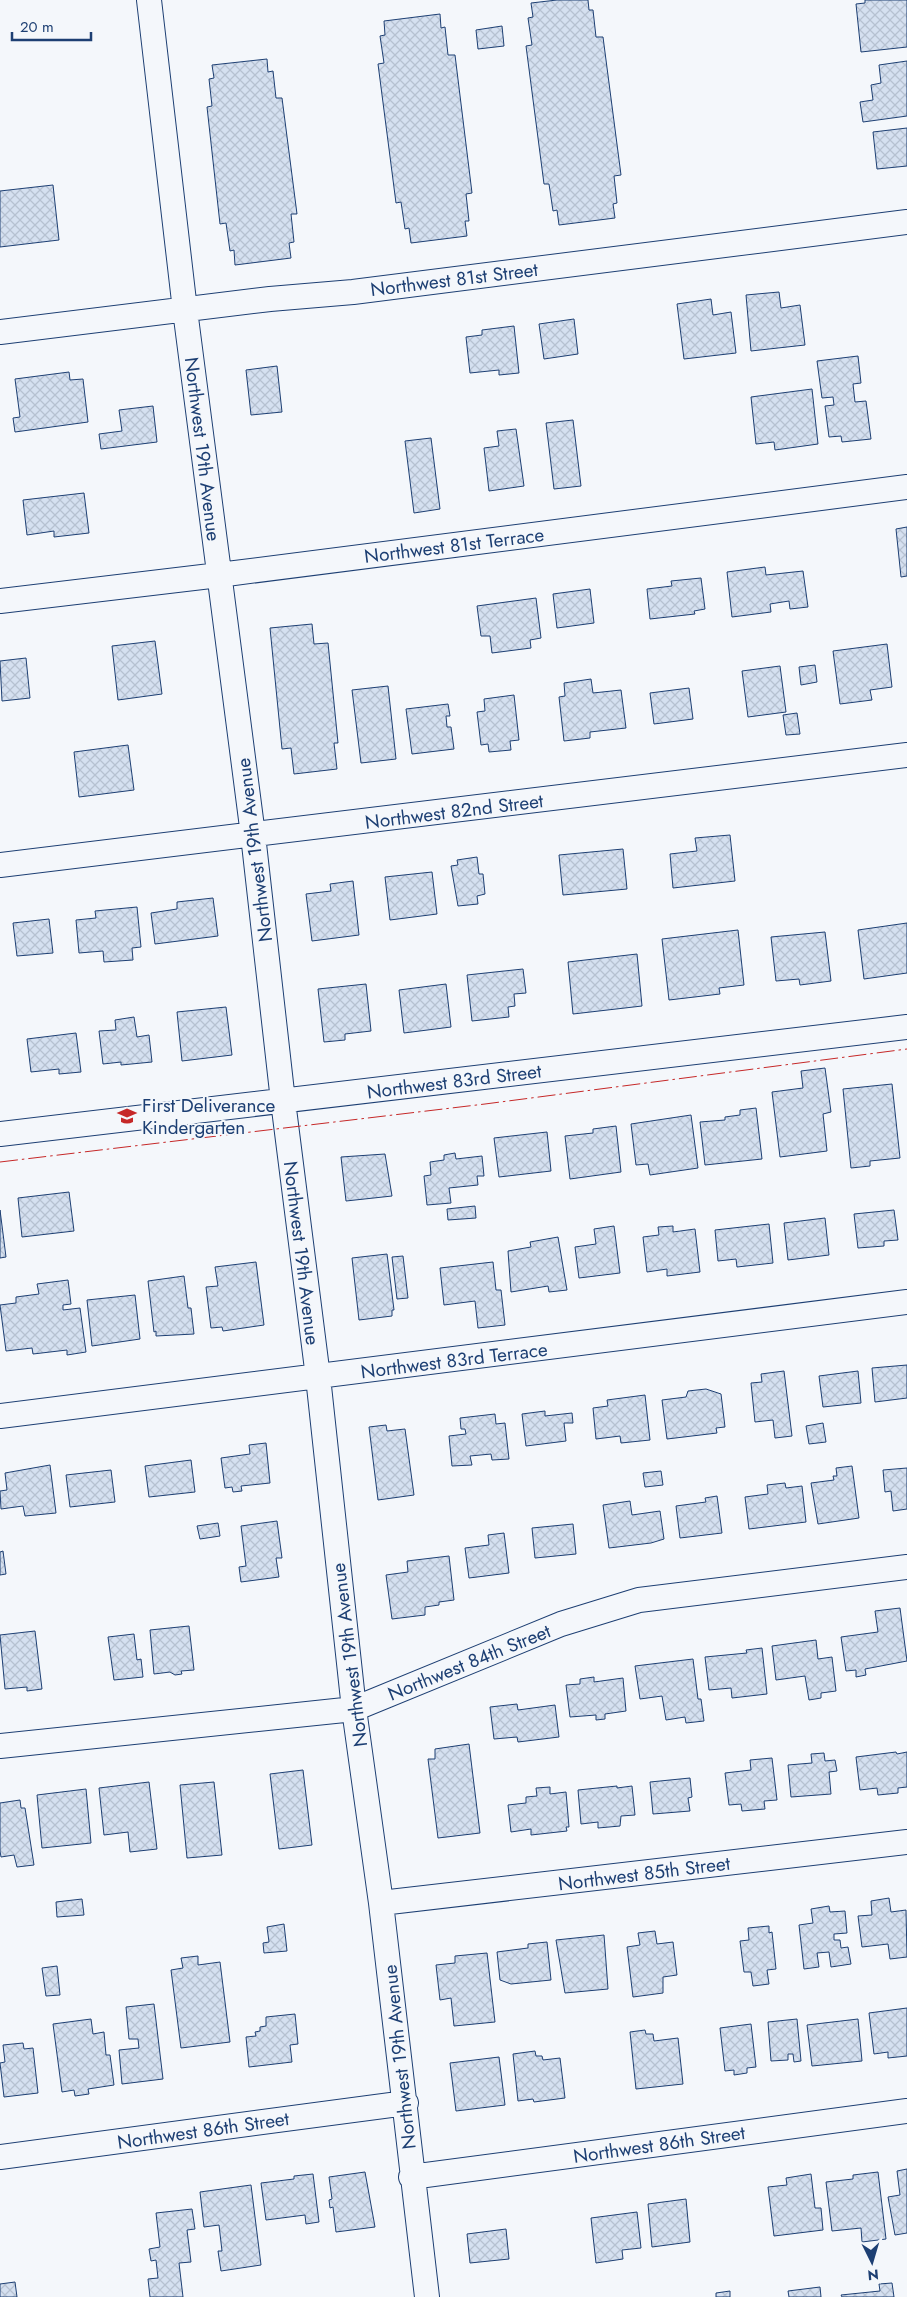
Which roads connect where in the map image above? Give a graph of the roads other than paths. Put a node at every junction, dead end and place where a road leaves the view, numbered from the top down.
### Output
1 (149, 0) edge
2 (907, 222) edge
3 (185, 310) junction
4 (0, 332) edge
5 (907, 487) edge
6 (219, 575) junction
7 (0, 600) edge
8 (907, 755) edge
9 (253, 835) junction
10 (0, 865) edge
11 (907, 1027) edge
12 (283, 1101) junction
13 (0, 1134) edge
14 (907, 1302) edge
15 (318, 1378) junction
16 (0, 1416) edge
17 (907, 1567) edge
18 (354, 1709) junction
19 (0, 1746) edge
20 (907, 1842) edge
21 (381, 1903) junction
22 (406, 2103) junction
23 (907, 2111) edge
24 (0, 2157) edge
25 (412, 2177) junction
26 (427, 2297) edge

1 - 3 street, Northwest 19th Avenue
2 - 3 street, Northwest 81st Street
3 - 4 street, Northwest 81st Street
3 - 6 street, Northwest 19th Avenue
5 - 6 street, Northwest 81st Terrace
6 - 7 street, Northwest 81st Terrace
6 - 9 street, Northwest 19th Avenue
8 - 9 street, Northwest 82nd Street
9 - 10 street, Northwest 82nd Street
9 - 12 street, Northwest 19th Avenue
11 - 12 street, Northwest 83rd Street
12 - 13 street, Northwest 83rd Street
12 - 15 street, Northwest 19th Avenue
14 - 15 street, Northwest 83rd Terrace
15 - 16 street, Northwest 83rd Terrace
15 - 18 street, Northwest 19th Avenue
17 - 18 street, Northwest 84th Street
18 - 19 street, Northwest 84th Street
18 - 21 street, Northwest 19th Avenue
20 - 21 street, Northwest 85th Street
21 - 22 street, Northwest 19th Avenue
22 - 24 street, Northwest 86th Street
22 - 25 street, Northwest 19th Avenue
23 - 25 street, Northwest 86th Street
25 - 26 street, Northwest 19th Avenue

